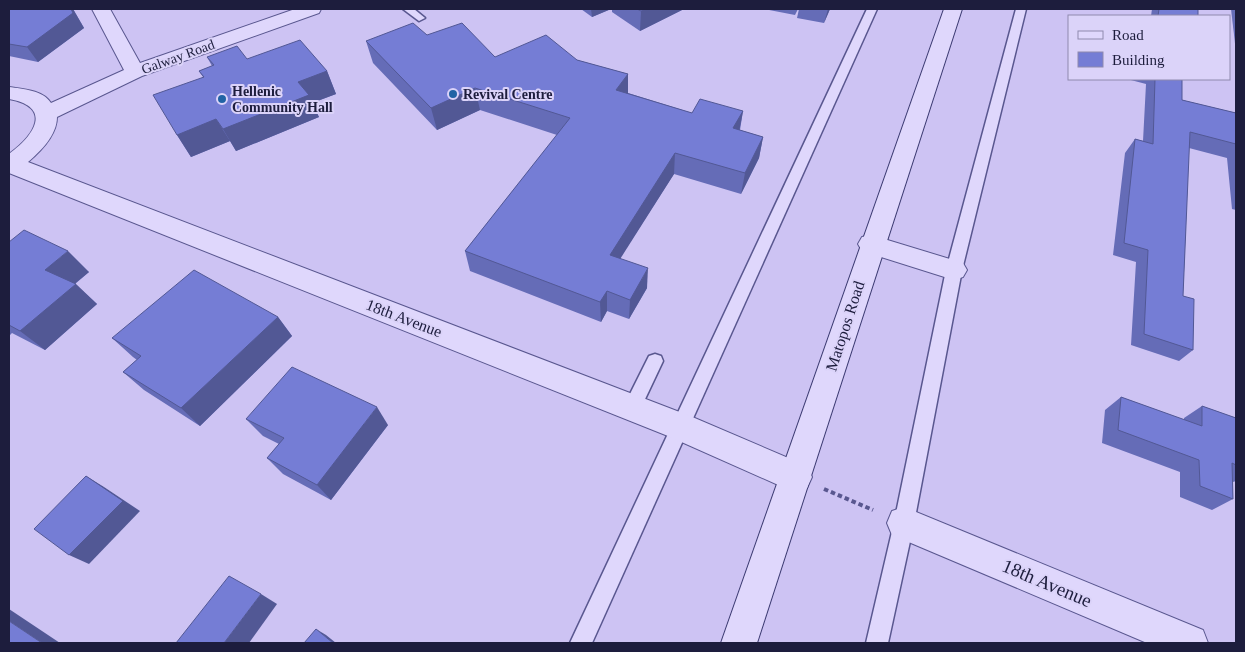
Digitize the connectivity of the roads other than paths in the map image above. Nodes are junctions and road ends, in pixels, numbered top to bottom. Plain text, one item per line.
1 (101, 9) edge
2 (312, 9) edge
3 (408, 9) edge
4 (872, 9) edge
5 (952, 9) edge
6 (1021, 9) edge
7 (419, 18) dead end
8 (135, 72) junction
9 (9, 93) edge
10 (47, 113) junction
11 (10, 164) edge
12 (871, 244) junction
13 (954, 270) junction
14 (655, 360) dead end
15 (632, 408) junction
16 (678, 426) junction
17 (796, 477) junction
18 (904, 523) junction
19 (581, 643) edge
20 (739, 643) edge
21 (877, 643) edge
22 (1190, 643) edge

1 - 8 street
2 - 8 street, Galway Road
3 - 7 lane
4 - 16 lane
5 - 12 street, Matopos Road
6 - 13 lane
8 - 10 street, Galway Road
9 - 10 street
10 - 11 street
11 - 15 street, 18th Avenue
12 - 13 street
12 - 17 street, Matopos Road
13 - 18 lane
14 - 15 lane
15 - 16 street, 18th Avenue
16 - 17 street, 18th Avenue
16 - 19 lane
17 - 20 street, Matopos Road
18 - 21 lane
18 - 22 street, 18th Avenue

